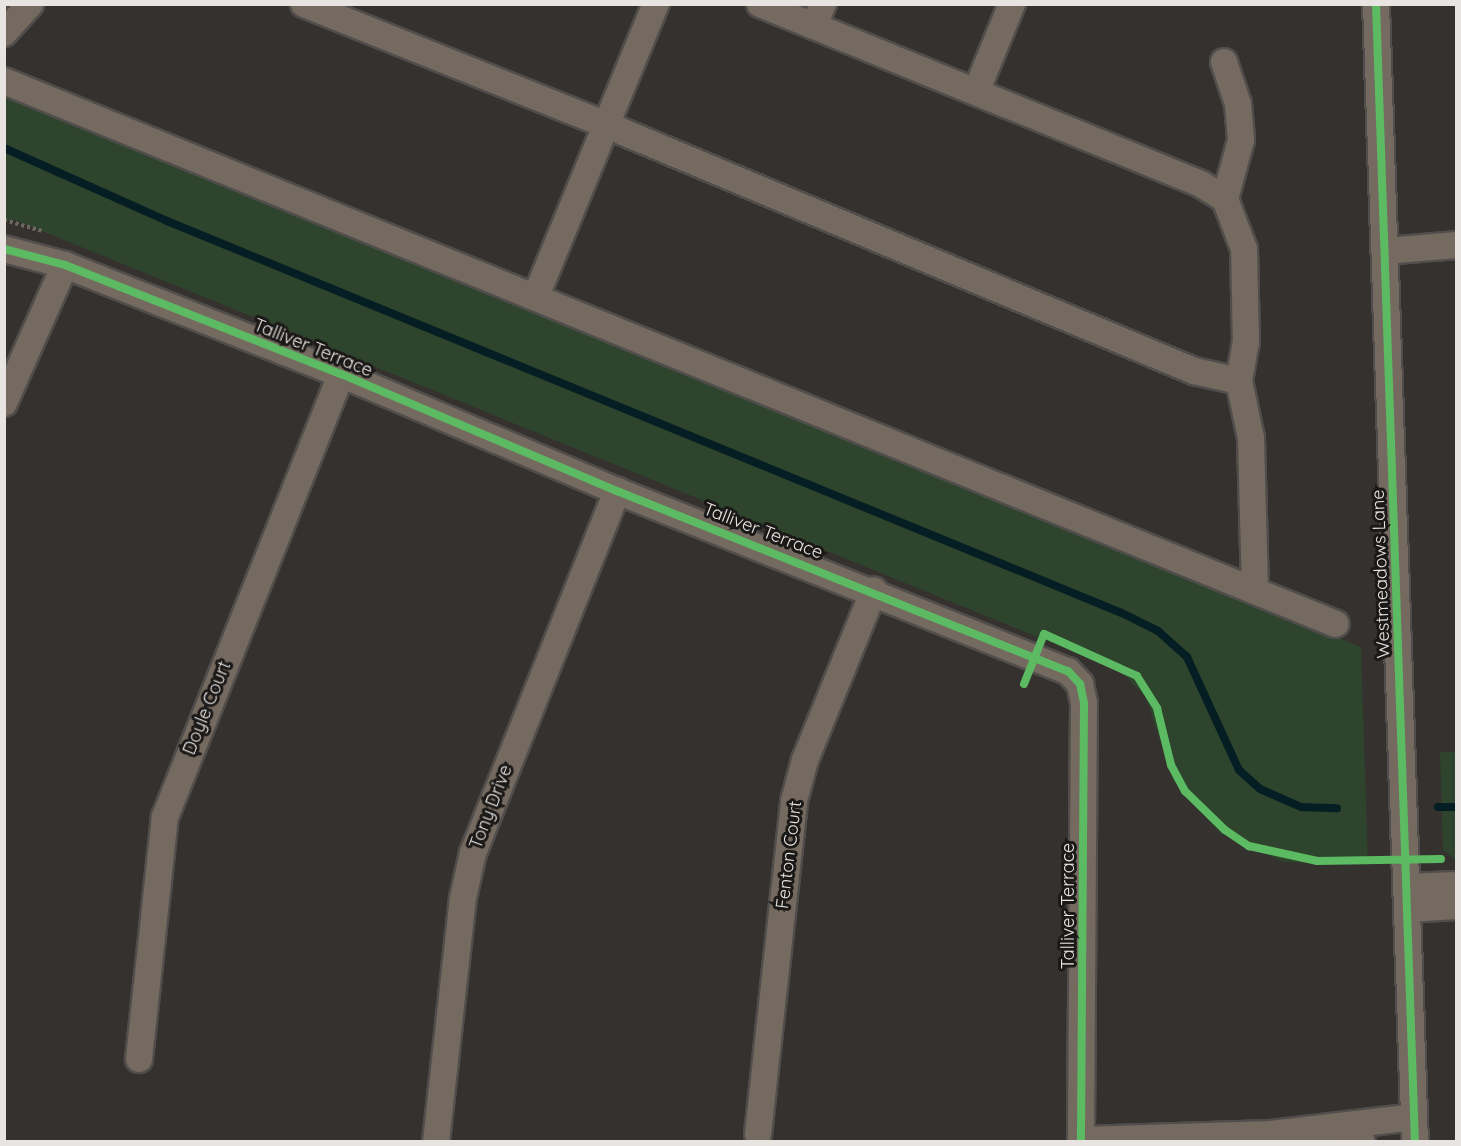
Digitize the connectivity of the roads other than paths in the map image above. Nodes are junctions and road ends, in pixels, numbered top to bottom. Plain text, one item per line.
1 (30, 4) edge
2 (304, 4) edge
3 (656, 4) edge
4 (760, 4) edge
5 (1012, 4) edge
6 (1376, 4) edge
7 (819, 15) edge
8 (4, 33) edge
9 (1224, 62) dead end
10 (4, 81) edge
11 (976, 92) junction
12 (604, 124) junction
13 (1225, 199) junction
14 (1456, 245) edge
15 (4, 249) edge
16 (1385, 251) junction
17 (65, 265) junction
18 (536, 296) junction
19 (341, 374) junction
20 (1239, 381) junction
21 (4, 403) edge
22 (618, 491) junction
23 (874, 590) junction
24 (1255, 590) junction
25 (1336, 624) dead end
26 (1456, 885) edge
27 (1407, 898) junction
28 (1456, 906) edge
29 (139, 1059) dead end
30 (1414, 1129) edge
31 (758, 1134) dead end
32 (1271, 1134) junction
33 (1081, 1141) edge
34 (436, 1142) edge
35 (1362, 1142) edge

1 - 8 street
2 - 12 street
3 - 12 street
4 - 7 street
5 - 11 street
6 - 16 street, Westmeadows Lane
7 - 11 street
9 - 13 street
10 - 18 street
11 - 13 street
12 - 18 street
12 - 20 street
13 - 20 street
14 - 16 street
15 - 17 street, Talliver Terrace
16 - 27 street, Westmeadows Lane
17 - 19 street, Talliver Terrace
17 - 21 street
18 - 24 street
19 - 22 street, Talliver Terrace
19 - 29 street, Doyle Court
20 - 24 street
22 - 23 street, Talliver Terrace
22 - 34 street, Tony Drive
23 - 31 street, Fenton Court
23 - 33 street, Talliver Terrace
24 - 25 street
26 - 27 street
27 - 28 street
27 - 30 street, Westmeadows Lane
30 - 32 street
32 - 33 street
32 - 35 street

